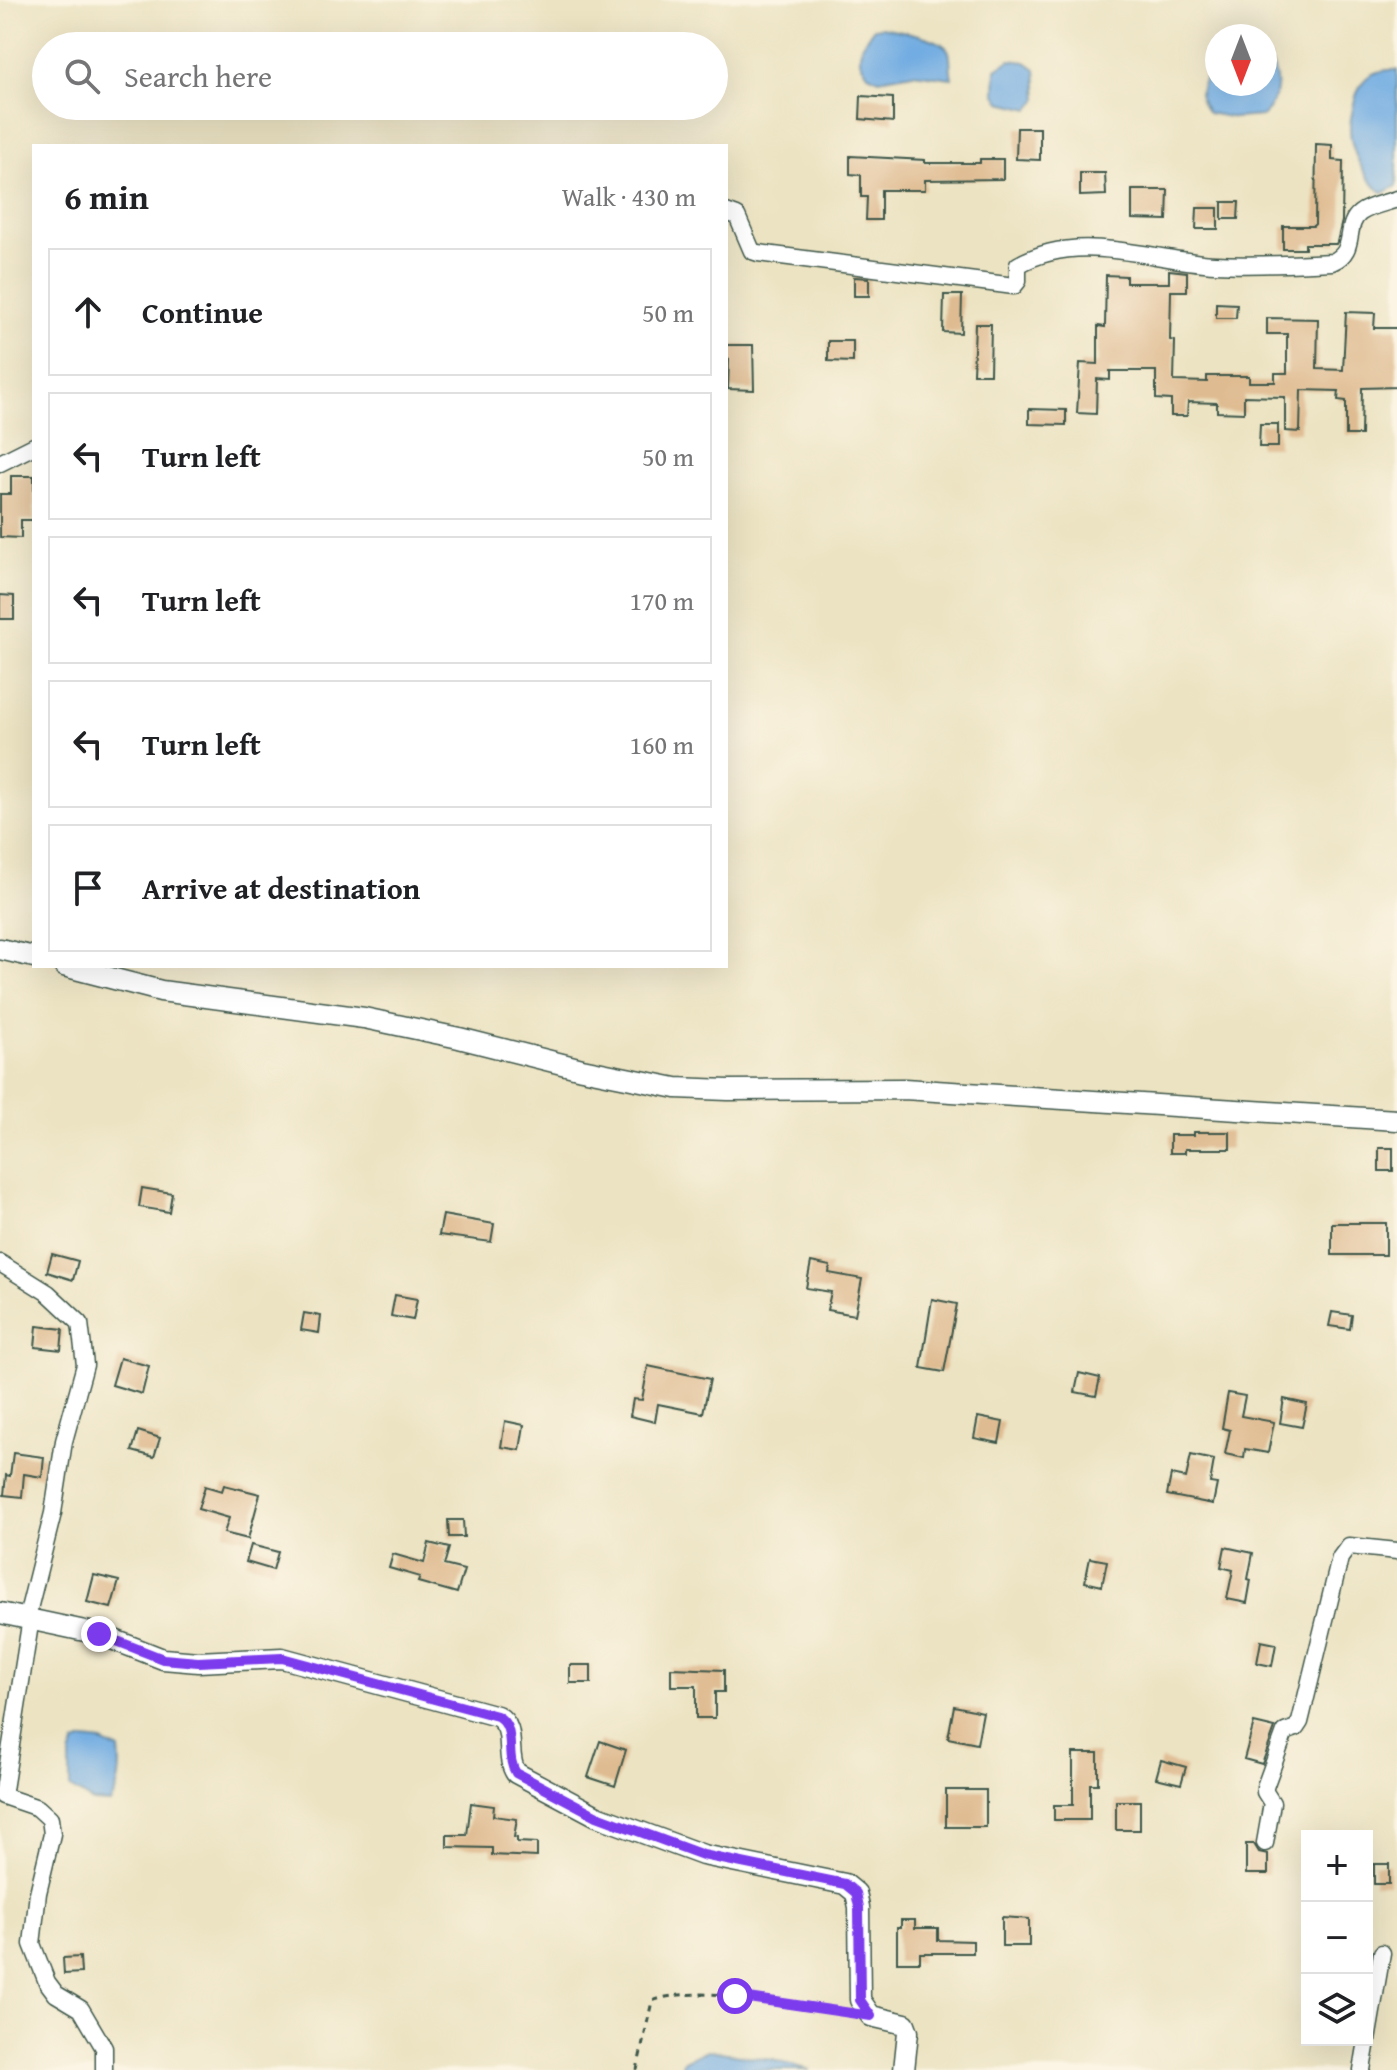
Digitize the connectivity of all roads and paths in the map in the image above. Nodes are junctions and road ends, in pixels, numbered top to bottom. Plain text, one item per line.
1 (1397, 199) edge
2 (728, 213) edge
3 (32, 447) edge
4 (0, 463) edge
5 (0, 949) edge
6 (32, 957) edge
7 (72, 968) edge
8 (1397, 1120) edge
9 (0, 1263) edge
10 (1397, 1551) edge
11 (0, 1613) edge
12 (29, 1618) junction
13 (1265, 1843) dead end
14 (1382, 1953) dead end
15 (871, 2016) junction
16 (104, 2070) edge
17 (637, 2070) edge
18 (904, 2070) edge
19 (1362, 2070) edge

1 - 2 street
3 - 4 street
5 - 6 street
7 - 8 street
9 - 12 street
10 - 13 street
11 - 12 street
12 - 15 street
12 - 16 street
14 - 19 street
15 - 17 path
15 - 18 street

